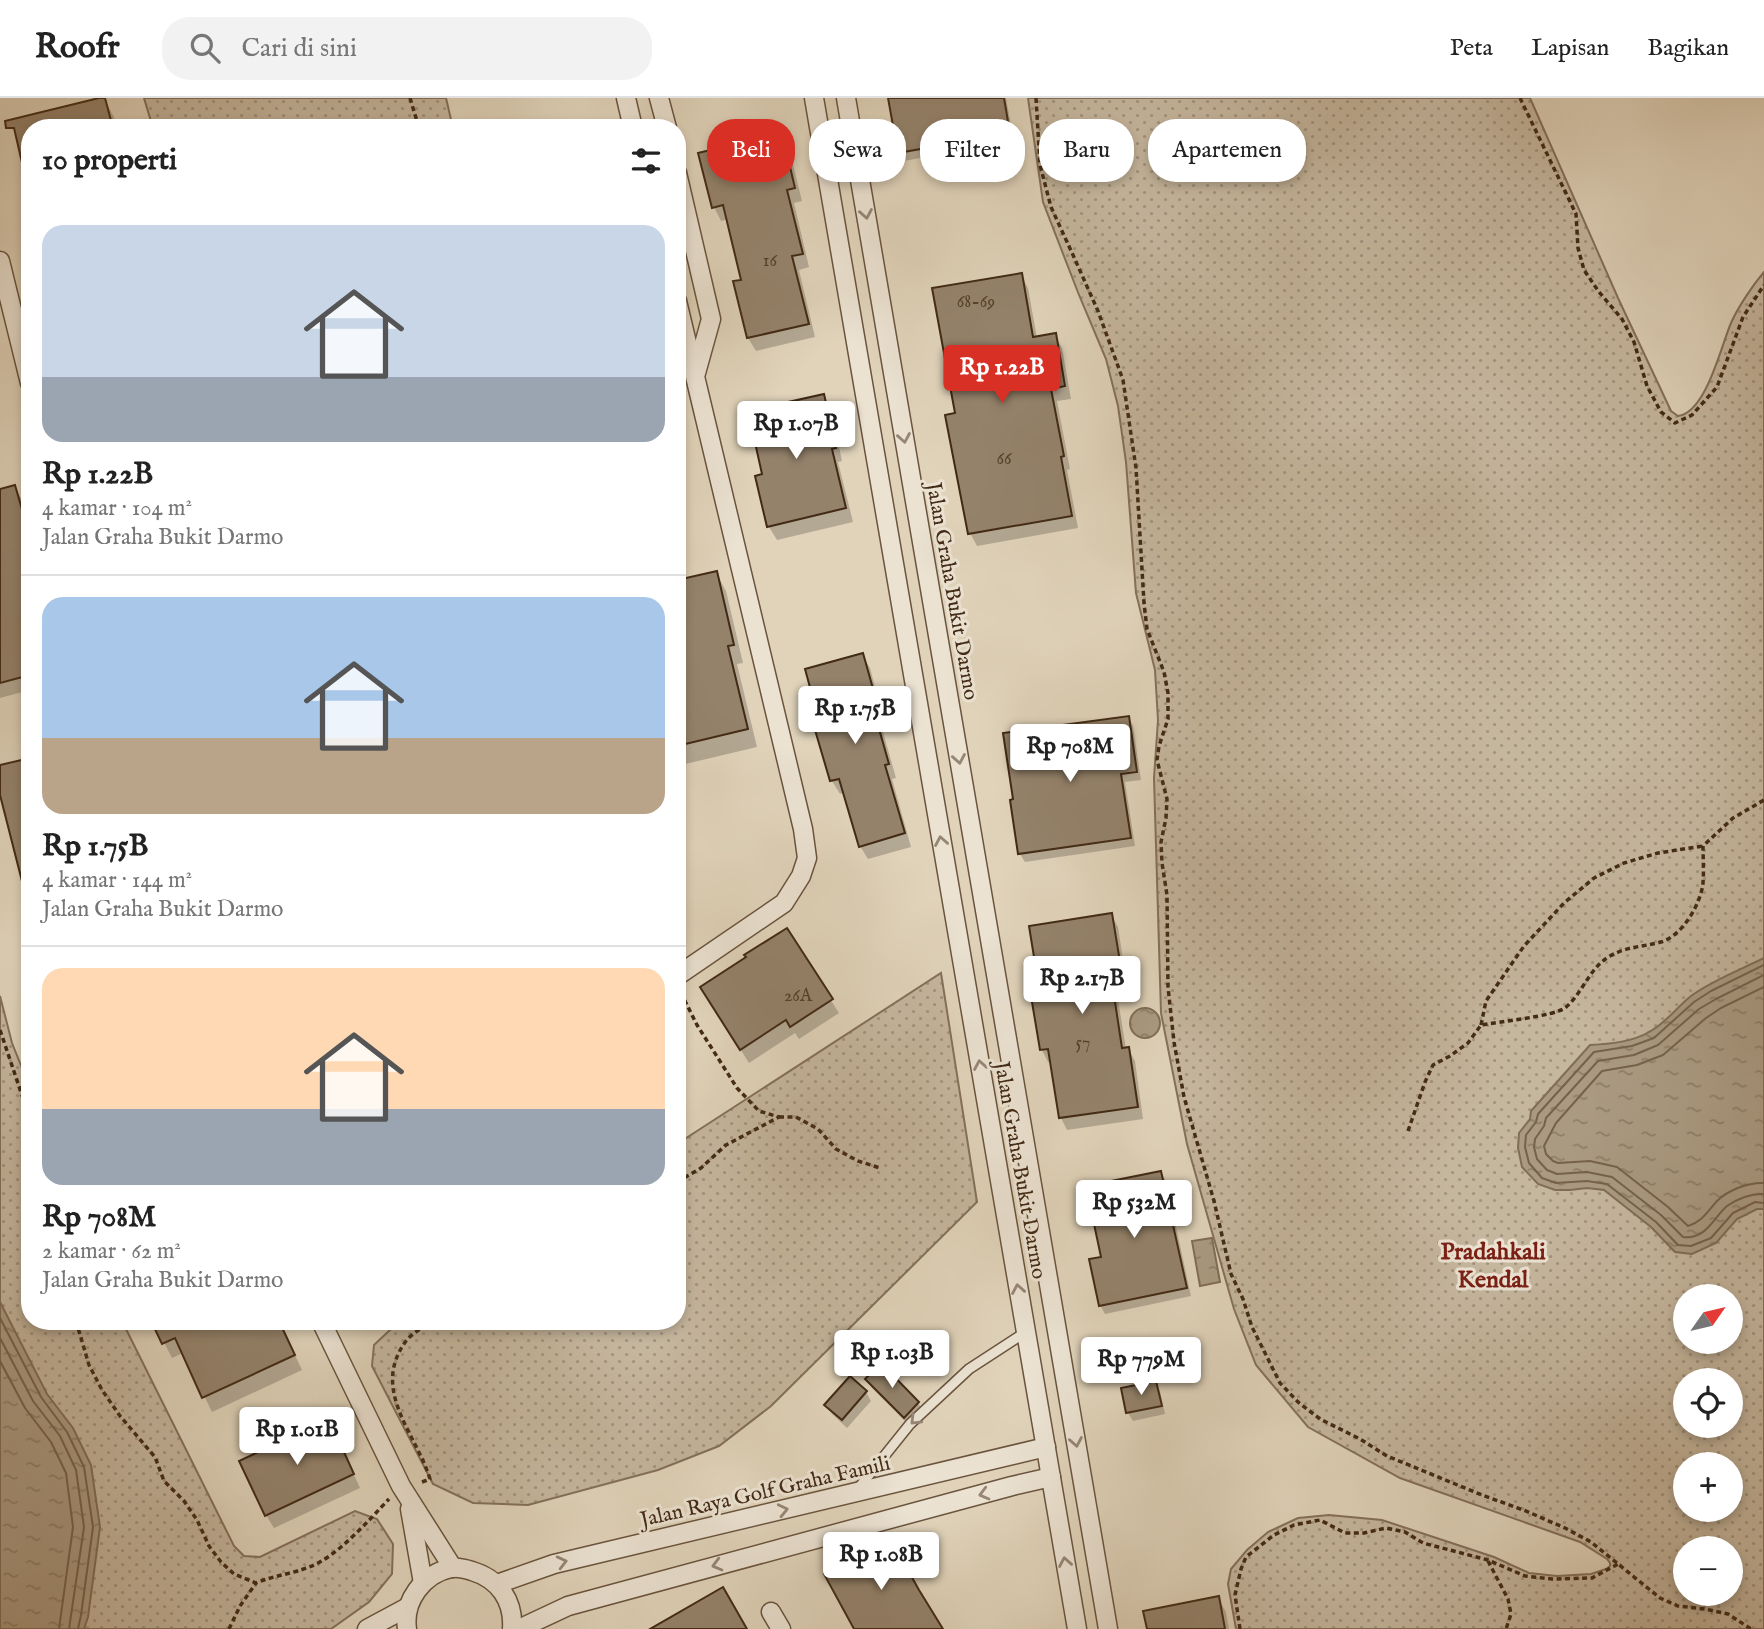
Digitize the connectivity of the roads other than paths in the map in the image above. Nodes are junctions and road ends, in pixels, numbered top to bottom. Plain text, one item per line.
1 (626, 98) edge
2 (659, 98) edge
3 (814, 98) edge
4 (846, 98) edge
5 (631, 119) edge
6 (665, 119) edge
7 (686, 211) edge
8 (0, 261) edge
9 (686, 336) edge
10 (21, 345) edge
11 (696, 374) junction
12 (686, 970) edge
13 (325, 1330) edge
14 (1026, 1332) junction
15 (1045, 1447) junction
16 (1051, 1477) junction
17 (405, 1493) junction
18 (854, 1493) junction
19 (453, 1567) junction
20 (422, 1583) junction
21 (497, 1584) junction
22 (408, 1607) junction
23 (771, 1612) dead end
24 (367, 1629) edge
25 (407, 1629) edge
26 (512, 1629) edge
27 (520, 1629) edge
28 (781, 1629) edge
29 (1077, 1629) edge
30 (1108, 1629) edge

1 - 5 street
2 - 6 street
14 -> 3 street, Jalan Graha Bukit Darmo
4 -> 30 street, Jalan Graha Bukit Darmo
7 - 11 street
8 - 10 street
9 - 11 street
11 - 12 street
13 - 17 street
14 - 15 street, Jalan Graha Bukit Darmo
14 -> 18 lane
15 - 16 street, Jalan Graha Bukit Darmo
15 - 18 street, Jalan Raya Golf Graha Famili
16 -> 27 street
29 -> 16 street, Jalan Graha Bukit Darmo
17 - 19 street
17 - 20 street
21 -> 18 street, Jalan Raya Golf Graha Famili
19 - 20 street
19 - 21 street
20 - 22 street
21 - 26 street
22 - 24 street
22 - 25 street
23 - 28 street

